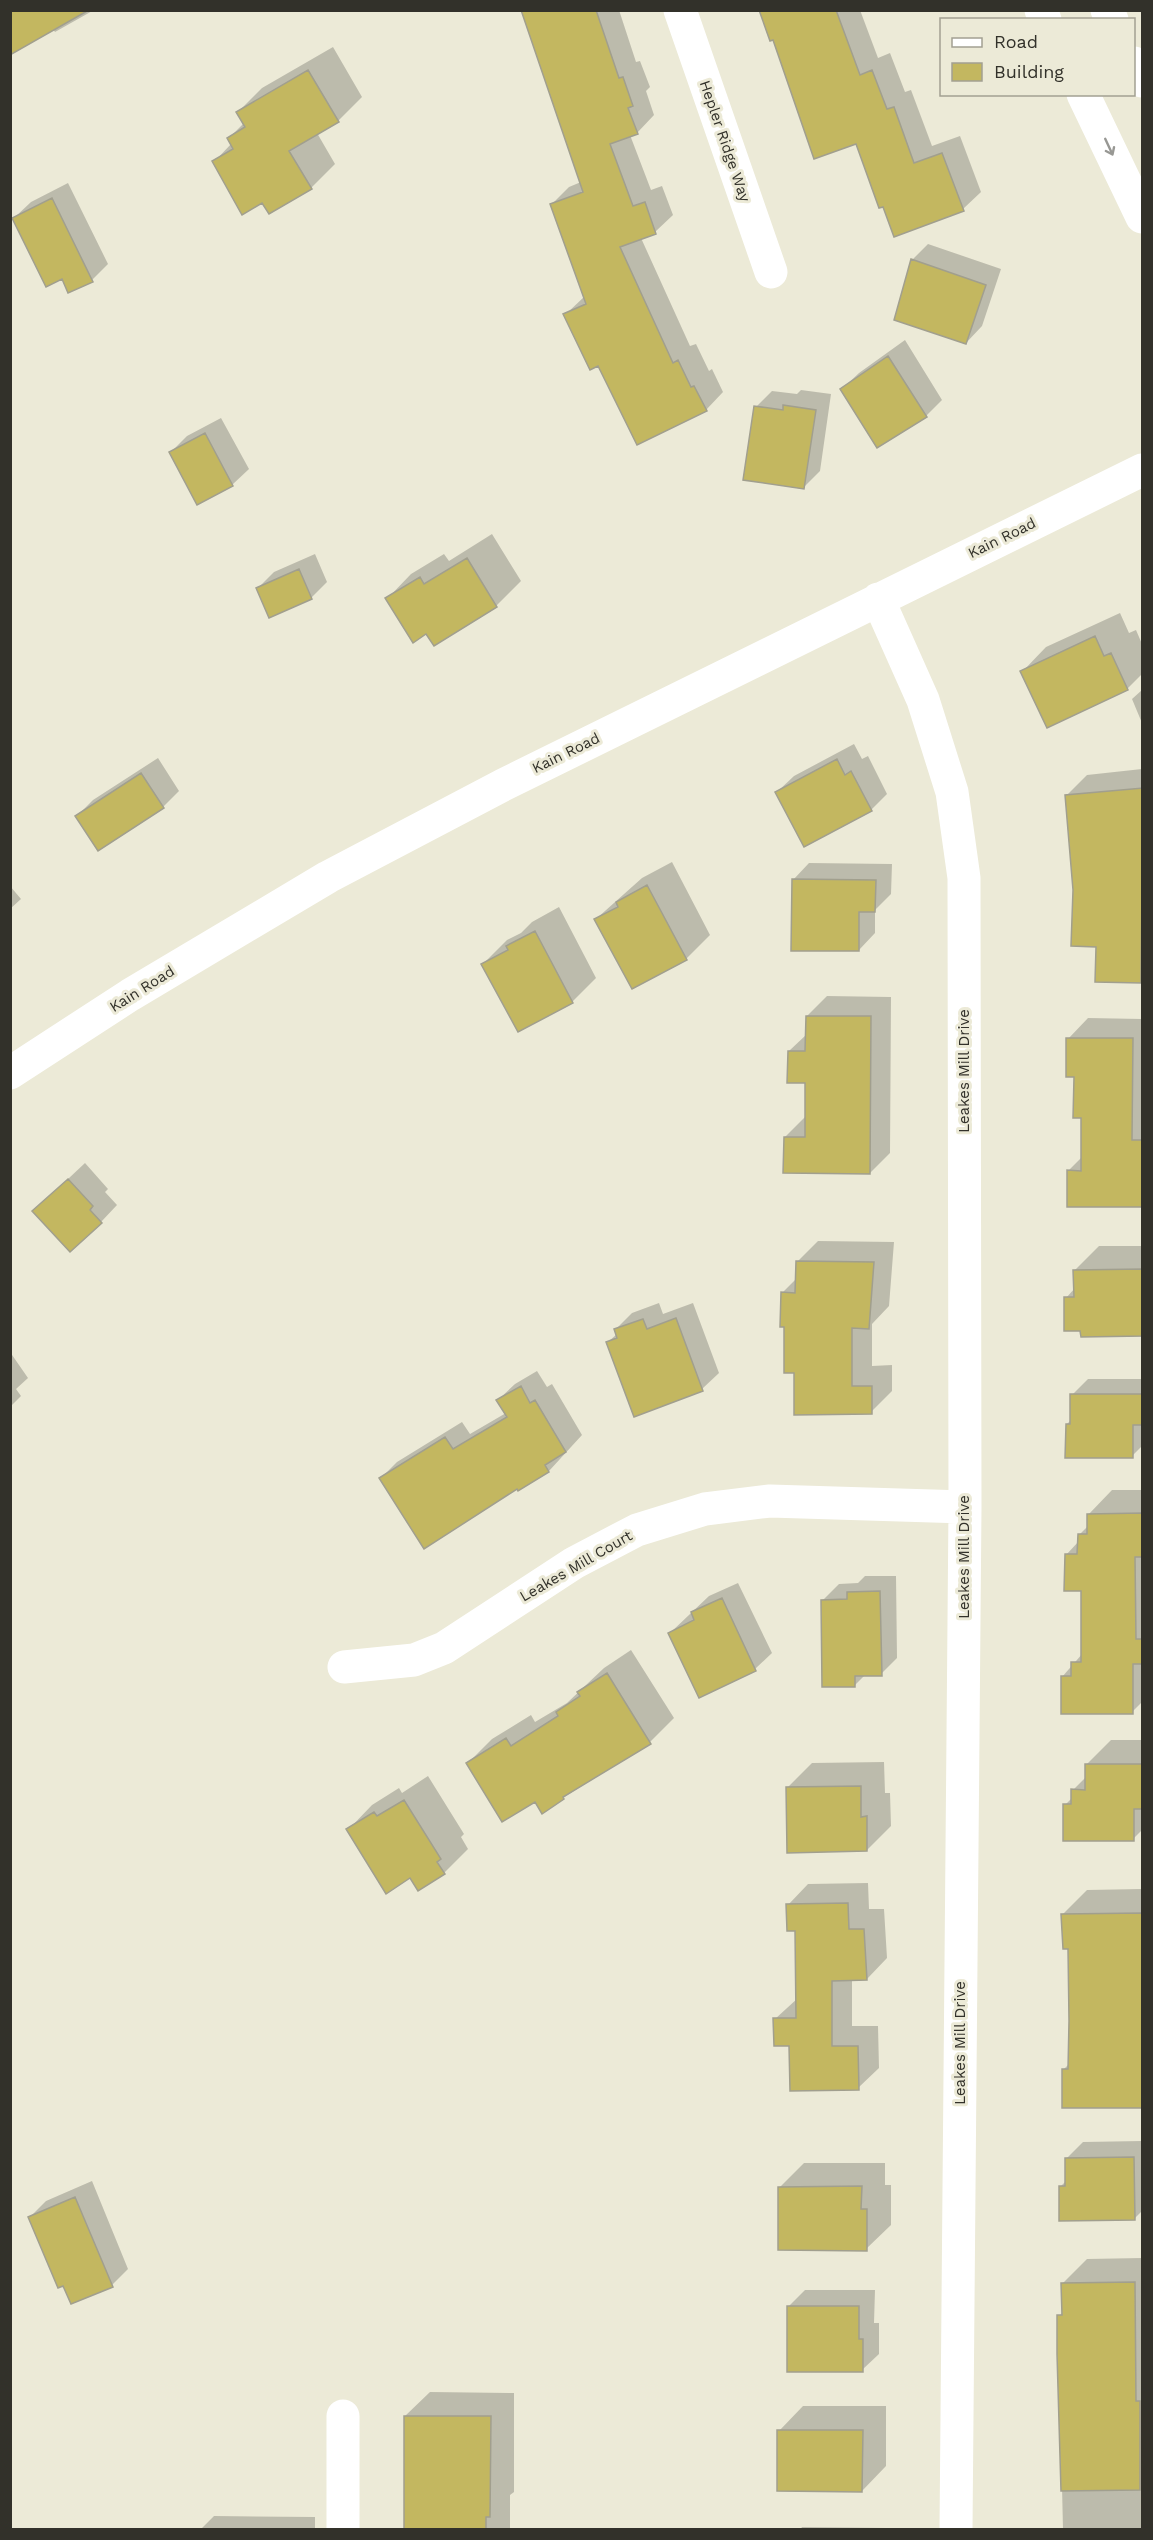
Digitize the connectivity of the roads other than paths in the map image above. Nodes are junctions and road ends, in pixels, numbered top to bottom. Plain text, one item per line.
1 (680, 10) edge
2 (1135, 65) edge
3 (1143, 81) edge
4 (1084, 96) edge
5 (1143, 217) edge
6 (771, 272) dead end
7 (1143, 470) edge
8 (878, 599) junction
9 (10, 1073) edge
10 (965, 1506) junction
11 (344, 1667) dead end
12 (343, 2416) dead end
13 (343, 2529) edge
14 (956, 2529) edge

1 - 6 street, Hepler Ridge Way
2 - 3 street
4 -> 5 street
7 - 8 street, Kain Road
8 - 9 street, Kain Road
8 - 10 street, Leakes Mill Drive
10 - 11 street, Leakes Mill Court
10 - 14 street, Leakes Mill Drive
12 - 13 street

